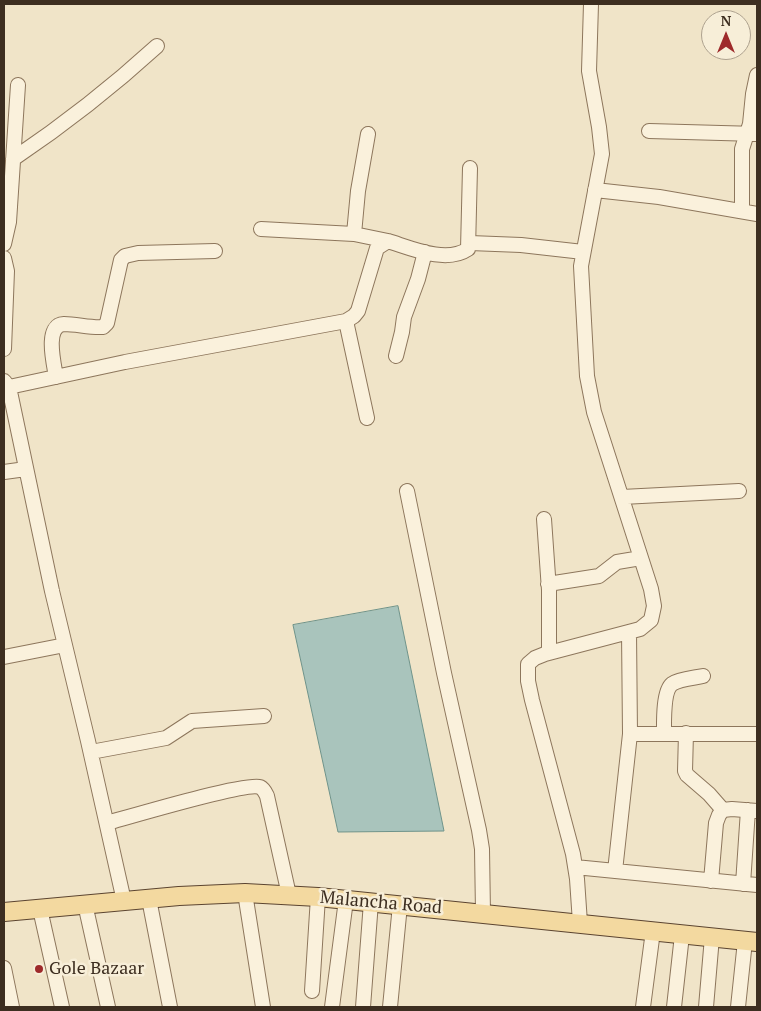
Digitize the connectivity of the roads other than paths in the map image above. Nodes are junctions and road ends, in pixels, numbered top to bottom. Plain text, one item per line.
1 (590, 4) edge
2 (157, 46) dead end
3 (757, 75) edge
4 (18, 86) dead end
5 (649, 131) dead end
6 (368, 134) dead end
7 (752, 134) edge
8 (13, 159) junction
9 (470, 168) dead end
10 (595, 190) junction
11 (742, 211) junction
12 (757, 214) edge
13 (261, 229) dead end
14 (354, 234) junction
15 (388, 241) junction
16 (470, 243) junction
17 (4, 244) edge
18 (215, 251) dead end
19 (425, 252) junction
20 (583, 252) junction
21 (4, 258) edge
22 (346, 320) junction
23 (4, 349) edge
24 (396, 356) dead end
25 (56, 377) junction
26 (6, 384) edge
27 (367, 418) dead end
28 (26, 469) junction
29 (4, 472) edge
30 (407, 491) dead end
31 (739, 491) dead end
32 (622, 497) junction
33 (544, 519) dead end
34 (641, 558) junction
35 (548, 584) junction
36 (629, 632) junction
37 (65, 645) junction
38 (549, 653) junction
39 (4, 657) edge
40 (703, 676) dead end
41 (264, 716) dead end
42 (630, 734) junction
43 (664, 734) junction
44 (686, 734) junction
45 (757, 734) edge
46 (91, 752) junction
47 (723, 810) junction
48 (753, 811) edge
49 (106, 823) junction
50 (575, 867) junction
51 (614, 871) junction
52 (711, 881) junction
53 (742, 884) junction
54 (757, 886) edge
55 (246, 893) junction
56 (289, 896) junction
57 (318, 897) junction
58 (149, 899) junction
59 (346, 900) junction
60 (124, 901) junction
61 (371, 902) junction
62 (85, 904) junction
63 (400, 905) junction
64 (40, 909) junction
65 (4, 912) edge
66 (483, 913) junction
67 (580, 923) junction
68 (653, 931) junction
69 (682, 935) junction
70 (712, 937) junction
71 (751, 941) edge
72 (4, 968) edge
73 (312, 992) dead end
74 (12, 1007) edge
75 (62, 1007) edge
76 (108, 1007) edge
77 (170, 1007) edge
78 (263, 1007) edge
79 (332, 1007) edge
80 (363, 1007) edge
81 (390, 1007) edge
82 (642, 1007) edge
83 (674, 1007) edge
84 (706, 1007) edge
85 (738, 1007) edge

1 - 10 street
2 - 8 street
3 - 7 street
4 - 8 street
5 - 7 street
6 - 14 street
7 - 11 street
8 - 17 street
9 - 16 street
10 - 11 street
10 - 20 street
11 - 12 street
13 - 14 street
14 - 15 street
15 - 19 street
15 - 22 street
16 - 19 street
16 - 20 street
18 - 25 street
19 - 24 street
20 - 32 street
21 - 23 street
22 - 25 street
22 - 27 street
25 - 26 street
26 - 28 street
28 - 29 street
28 - 37 street
30 - 66 street
31 - 32 street
32 - 34 street
33 - 35 street
34 - 35 street
34 - 36 street
35 - 38 street
36 - 38 street
36 - 42 street
37 - 39 street
37 - 46 street
38 - 50 street
40 - 43 street
41 - 46 street
42 - 43 street
42 - 51 street
43 - 44 street
44 - 45 street
44 - 47 street
46 - 49 street
47 - 48 street
47 - 52 street
48 - 53 street
49 - 56 street
49 - 60 street
50 - 51 street
50 - 67 street
51 - 52 street
52 - 53 street
53 - 54 street
55 - 56 main road, Malancha Road
55 - 58 main road, Malancha Road
55 - 78 street
56 - 57 main road, Malancha Road
57 - 59 main road, Malancha Road
57 - 73 street
58 - 60 main road, Malancha Road
58 - 77 street
59 - 61 main road, Malancha Road
59 - 79 street
60 - 62 main road, Malancha Road
61 - 63 main road, Malancha Road
61 - 80 street
62 - 64 main road, Malancha Road
62 - 76 street
63 - 66 main road, Malancha Road
63 - 81 street
64 - 65 main road, Malancha Road
64 - 75 street
66 - 67 main road, Malancha Road
67 - 68 main road, Malancha Road
68 - 69 main road, Malancha Road
68 - 82 street
69 - 70 main road, Malancha Road
69 - 83 street
70 - 71 main road, Malancha Road
70 - 84 street
71 - 85 street
72 - 74 street

